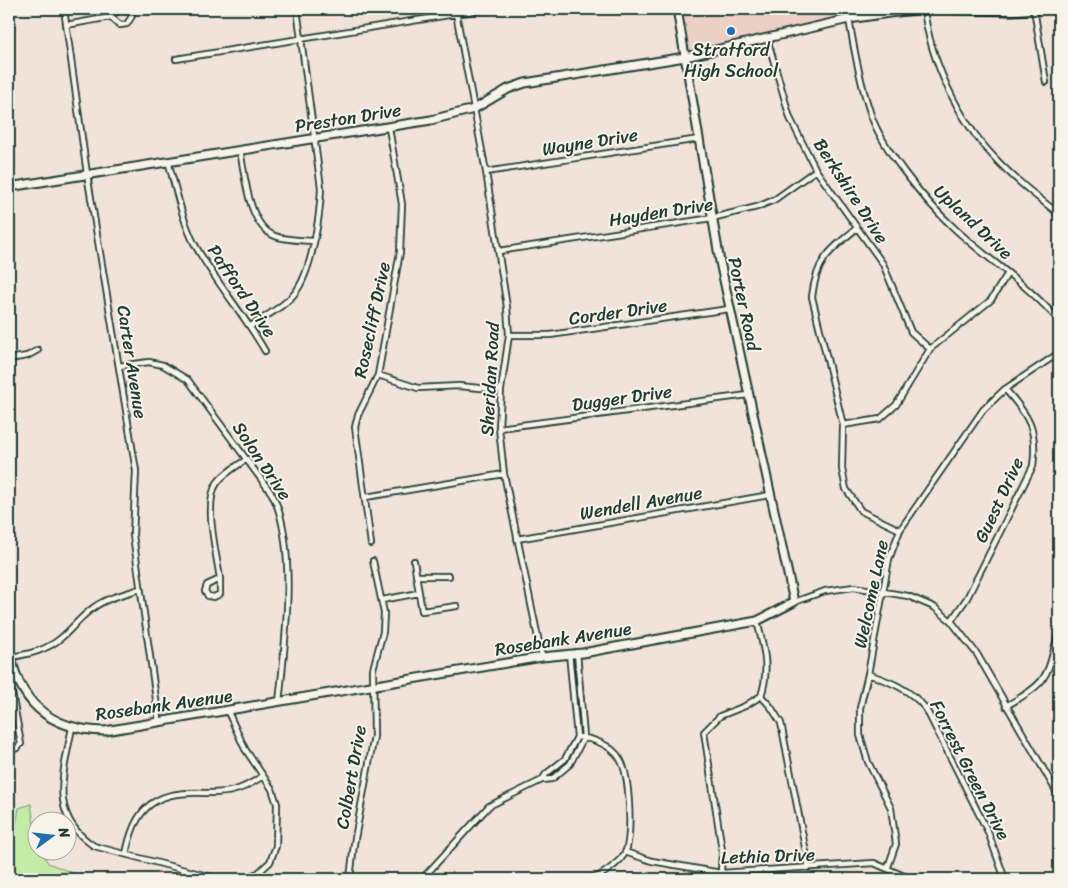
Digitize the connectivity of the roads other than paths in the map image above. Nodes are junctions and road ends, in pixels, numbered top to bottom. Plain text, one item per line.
1 (64, 9) edge
2 (118, 9) edge
3 (129, 9) edge
4 (297, 9) edge
5 (486, 9) edge
6 (677, 9) edge
7 (924, 9) edge
8 (1034, 9) edge
9 (456, 13) junction
10 (111, 17) junction
11 (849, 19) junction
12 (66, 25) junction
13 (767, 38) junction
14 (301, 40) junction
15 (685, 57) junction
16 (176, 59) dead end
17 (1046, 82) dead end
18 (474, 109) junction
19 (389, 128) junction
20 (314, 138) junction
21 (699, 138) junction
22 (240, 150) junction
23 (168, 161) junction
24 (816, 170) junction
25 (486, 172) junction
26 (87, 174) junction
27 (9, 187) edge
28 (1059, 214) edge
29 (712, 218) junction
30 (857, 228) junction
31 (313, 241) junction
32 (499, 251) junction
33 (1008, 273) junction
34 (729, 309) junction
35 (1059, 320) edge
36 (251, 326) junction
37 (509, 335) junction
38 (930, 349) junction
39 (38, 350) dead end
40 (266, 351) dead end
41 (1059, 352) edge
42 (9, 359) edge
43 (119, 366) junction
44 (378, 375) junction
45 (1005, 389) junction
46 (501, 390) junction
47 (748, 394) junction
48 (843, 425) junction
49 (499, 428) junction
50 (247, 459) junction
51 (504, 474) junction
52 (770, 495) junction
53 (366, 497) junction
54 (900, 530) junction
55 (517, 539) junction
56 (372, 544) dead end
57 (414, 560) dead end
58 (374, 561) dead end
59 (416, 576) junction
60 (449, 576) dead end
61 (220, 579) dead end
62 (140, 590) junction
63 (883, 590) junction
64 (419, 593) junction
65 (382, 600) junction
66 (794, 602) junction
67 (457, 606) dead end
68 (951, 620) junction
69 (757, 621) junction
70 (1059, 632) edge
71 (9, 646) edge
72 (577, 652) junction
73 (568, 653) junction
74 (542, 657) junction
75 (10, 658) edge
76 (868, 674) junction
77 (374, 687) junction
78 (9, 689) edge
79 (761, 696) junction
80 (279, 702) junction
81 (1006, 706) junction
82 (228, 712) junction
83 (159, 721) junction
84 (72, 727) junction
85 (577, 737) junction
86 (584, 737) junction
87 (9, 750) edge
88 (263, 776) junction
89 (542, 780) junction
90 (1059, 796) edge
91 (625, 852) junction
92 (126, 854) junction
93 (888, 867) junction
94 (809, 868) junction
95 (721, 873) junction
96 (219, 879) edge
97 (242, 879) edge
98 (350, 879) edge
99 (422, 879) edge
100 (590, 879) edge
101 (911, 879) edge
102 (1004, 879) edge

1 - 12 street, Carter Avenue
2 - 10 street
3 - 10 street
4 - 14 street
5 - 9 street
6 - 15 street, Porter Road
7 - 8 street, Preston Drive
7 - 11 street, Preston Drive
7 - 28 street
8 - 17 street
9 - 14 street
9 - 18 street, Sheridan Road
10 - 12 street
11 - 13 street, Preston Drive
11 - 33 street, Upland Drive
12 - 26 street, Carter Avenue
13 - 15 street, Preston Drive
13 - 24 street, Berkshire Drive
14 - 16 street
14 - 20 street
15 - 18 street, Preston Drive
15 - 21 street, Porter Road
18 - 19 street, Preston Drive
18 - 25 street, Sheridan Road
19 - 20 street, Preston Drive
19 - 44 street, Rosecliff Drive
20 - 22 street, Preston Drive
20 - 31 street
21 - 25 street, Wayne Drive
21 - 29 street, Porter Road
22 - 23 street, Preston Drive
22 - 31 street
23 - 26 street, Preston Drive
23 - 36 street, Pafford Drive
24 - 29 street, Hayden Drive
24 - 30 street, Berkshire Drive
25 - 32 street, Sheridan Road
26 - 27 street, Preston Drive
26 - 43 street, Carter Avenue
29 - 32 street, Hayden Drive
29 - 34 street, Porter Road
30 - 38 street, Berkshire Drive
30 - 48 street
31 - 36 street
32 - 37 street, Sheridan Road
33 - 35 street, Upland Drive
33 - 38 street
34 - 37 street, Corder Drive
34 - 47 street, Porter Road
36 - 40 street, Pafford Drive
37 - 46 street, Sheridan Road
38 - 48 street
39 - 42 street
41 - 45 street, Welcome Lane
43 - 50 street, Solon Drive
43 - 62 street, Carter Avenue
44 - 46 street
44 - 53 street, Rosecliff Drive
45 - 54 street, Welcome Lane
45 - 68 street, Guest Drive
46 - 49 street, Sheridan Road
47 - 49 street, Dugger Drive
47 - 52 street, Porter Road
48 - 54 street
49 - 51 street, Sheridan Road
50 - 61 street
50 - 80 street, Solon Drive
51 - 53 street
51 - 55 street, Sheridan Road
52 - 55 street, Wendell Avenue
52 - 66 street, Porter Road
53 - 56 street, Rosecliff Drive
54 - 63 street, Welcome Lane
55 - 74 street, Sheridan Road
57 - 59 street
58 - 65 street, Colbert Drive
59 - 60 street
59 - 64 street
62 - 75 street
62 - 83 street, Carter Avenue
63 - 66 street, Rosebank Avenue
63 - 68 street, Rosebank Avenue
63 - 76 street, Welcome Lane
64 - 65 street
64 - 67 street
65 - 77 street, Colbert Drive
66 - 69 street, Rosebank Avenue
68 - 81 street, Rosebank Avenue
69 - 72 street, Rosebank Avenue
69 - 79 street
70 - 81 street
71 - 75 street, Rosebank Avenue
72 - 73 street, Rosebank Avenue
72 - 86 street
73 - 74 street, Rosebank Avenue
73 - 85 street
74 - 77 street, Rosebank Avenue
75 - 84 street, Rosebank Avenue
76 - 93 street, Welcome Lane
76 - 102 street, Forrest Green Drive
77 - 80 street, Rosebank Avenue
77 - 98 street, Colbert Drive
78 - 87 street
79 - 94 street
79 - 95 street
80 - 82 street, Rosebank Avenue
81 - 90 street, Rosebank Avenue
82 - 83 street, Rosebank Avenue
82 - 88 street
83 - 84 street, Rosebank Avenue
84 - 92 street
85 - 86 street
85 - 89 street
86 - 89 street
86 - 91 street
88 - 92 street
88 - 97 street
89 - 99 street
91 - 95 street, Lethia Drive
91 - 100 street
92 - 96 street
93 - 94 street, Lethia Drive
93 - 101 street, Lethia Drive
94 - 95 street, Lethia Drive

